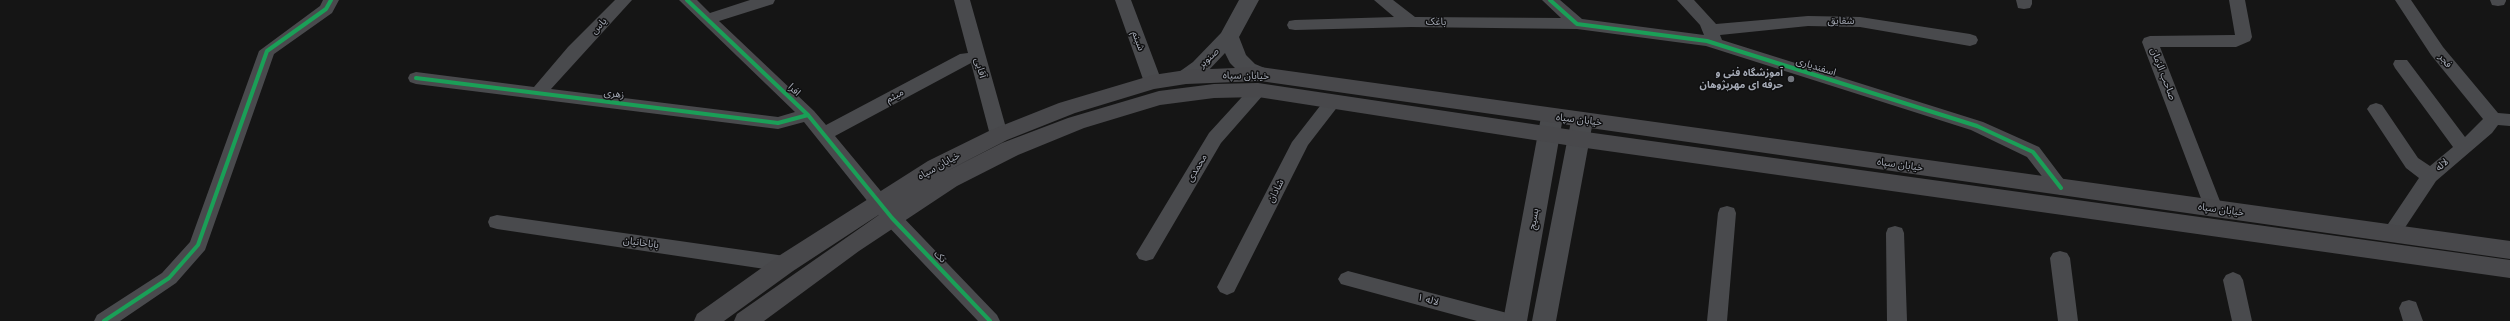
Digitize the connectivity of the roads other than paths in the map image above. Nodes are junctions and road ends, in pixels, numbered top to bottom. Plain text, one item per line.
1 (330, 0) edge
2 (624, 0) edge
3 (687, 0) edge
4 (767, 0) edge
5 (962, 0) edge
6 (1124, 0) edge
7 (1249, 0) edge
8 (1382, 0) edge
9 (1550, 0) edge
10 (1685, 0) edge
11 (2237, 0) edge
12 (2403, 0) edge
13 (708, 20) junction
14 (1411, 22) junction
15 (1577, 24) junction
16 (1295, 25) dead end
17 (1229, 37) junction
18 (1713, 37) junction
19 (1970, 40) dead end
20 (966, 58) dead end
21 (2401, 64) dead end
22 (1186, 77) junction
23 (416, 78) dead end
24 (1153, 82) junction
25 (1259, 82) junction
26 (538, 93) junction
27 (1332, 100) junction
28 (2376, 109) dead end
29 (808, 115) junction
30 (2502, 119) edge
31 (1551, 126) junction
32 (1580, 130) junction
33 (824, 134) junction
34 (999, 135) junction
35 (2463, 147) junction
36 (2430, 176) junction
37 (2061, 188) junction
38 (2214, 209) junction
39 (886, 210) junction
40 (1727, 213) dead end
41 (497, 222) dead end
42 (1895, 233) dead end
43 (2391, 233) junction
44 (2510, 250) edge
45 (1146, 254) dead end
46 (2060, 258) dead end
47 (785, 264) junction
48 (2510, 269) edge
49 (1348, 279) dead end
50 (2233, 280) dead end
51 (1227, 287) dead end
52 (104, 321) edge
53 (706, 321) edge
54 (746, 321) edge
55 (990, 321) edge
56 (1507, 321) edge
57 (1515, 321) edge
58 (1544, 321) edge
59 (1717, 321) edge
60 (1897, 321) edge
61 (2068, 321) edge
62 (2242, 321) edge

1 - 52 street
2 - 26 street, یاس
3 - 13 street, افرا
4 - 13 street
5 - 34 street, آقایی
6 - 24 street, شبنم
7 - 17 street, صنوبر
8 - 14 street
9 - 15 street
10 - 18 street
11 - 38 street, صاحب الزمان
12 - 30 street, فجر
13 - 29 street, افرا
14 - 15 street, باغک
14 - 16 street, باغک
15 - 18 street, اسفندیاری
17 - 22 street, صنوبر
17 - 25 street, صنوبر
18 - 19 street, شقایق
18 - 37 street, اسفندیاری
20 - 33 street, میثم
21 - 35 street
22 - 24 main road, خیابان سپاه
22 - 25 main road, خیابان سپاه
23 - 26 street, زهری
24 - 34 main road, خیابان سپاه
25 - 27 main road, خیابان سپاه
25 - 31 main road, خیابان سپاه
25 - 39 main road, خیابان سپاه
25 - 45 street, محمدی
26 - 29 street, زهری
27 - 31 main road, خیابان سپاه
27 - 51 street, شادان
28 - 36 street
29 - 33 street, افرا
30 - 35 street, لاله
31 - 32 main road, خیابان سپاه
31 - 57 street, بسیج
32 - 37 main road, خیابان سپاه
32 - 48 main road, خیابان سپاه
32 - 58 street
33 - 39 street, افرا
34 - 39 main road, خیابان سپاه
35 - 36 street, لاله
36 - 43 street, لاله
37 - 38 main road, خیابان سپاه
38 - 43 main road, خیابان سپاه
39 - 47 main road, خیابان سپاه
39 - 54 main road, خیابان سپاه
39 - 55 street, تک
40 - 59 street
41 - 47 street, باباخانیان
42 - 60 street
43 - 44 main road, خیابان سپاه
46 - 61 street
47 - 53 main road, خیابان سپاه
49 - 56 street, لاله ۱
50 - 62 street

